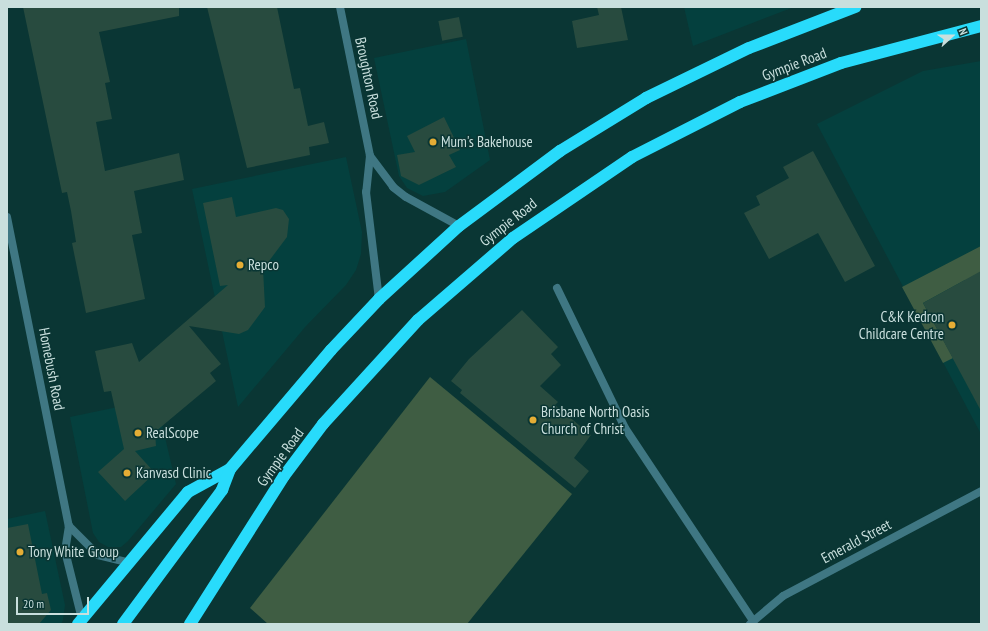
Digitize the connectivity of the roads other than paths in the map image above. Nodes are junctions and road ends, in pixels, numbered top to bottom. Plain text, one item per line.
1 (340, 7) edge
2 (855, 7) edge
3 (981, 26) edge
4 (370, 156) junction
5 (7, 217) edge
6 (459, 226) junction
7 (557, 288) dead end
8 (379, 299) junction
9 (230, 469) junction
10 (981, 491) edge
11 (69, 526) junction
12 (129, 563) junction
13 (80, 622) edge
14 (751, 622) edge
15 (123, 624) edge
16 (190, 624) edge

1 - 4 street, Broughton Road
2 - 6 highway, Gympie Road
3 - 16 highway, Gympie Road
4 - 6 street, Broughton Road
4 - 8 street, Broughton Road
5 - 11 street, Homebush Road
6 - 8 highway, Gympie Road
7 - 14 street
8 - 9 highway, Gympie Road
9 - 12 highway, Gympie Road
9 - 15 highway
10 - 14 street, Emerald Street
11 - 12 street
11 - 13 street, Homebush Road
12 - 13 highway, Gympie Road

